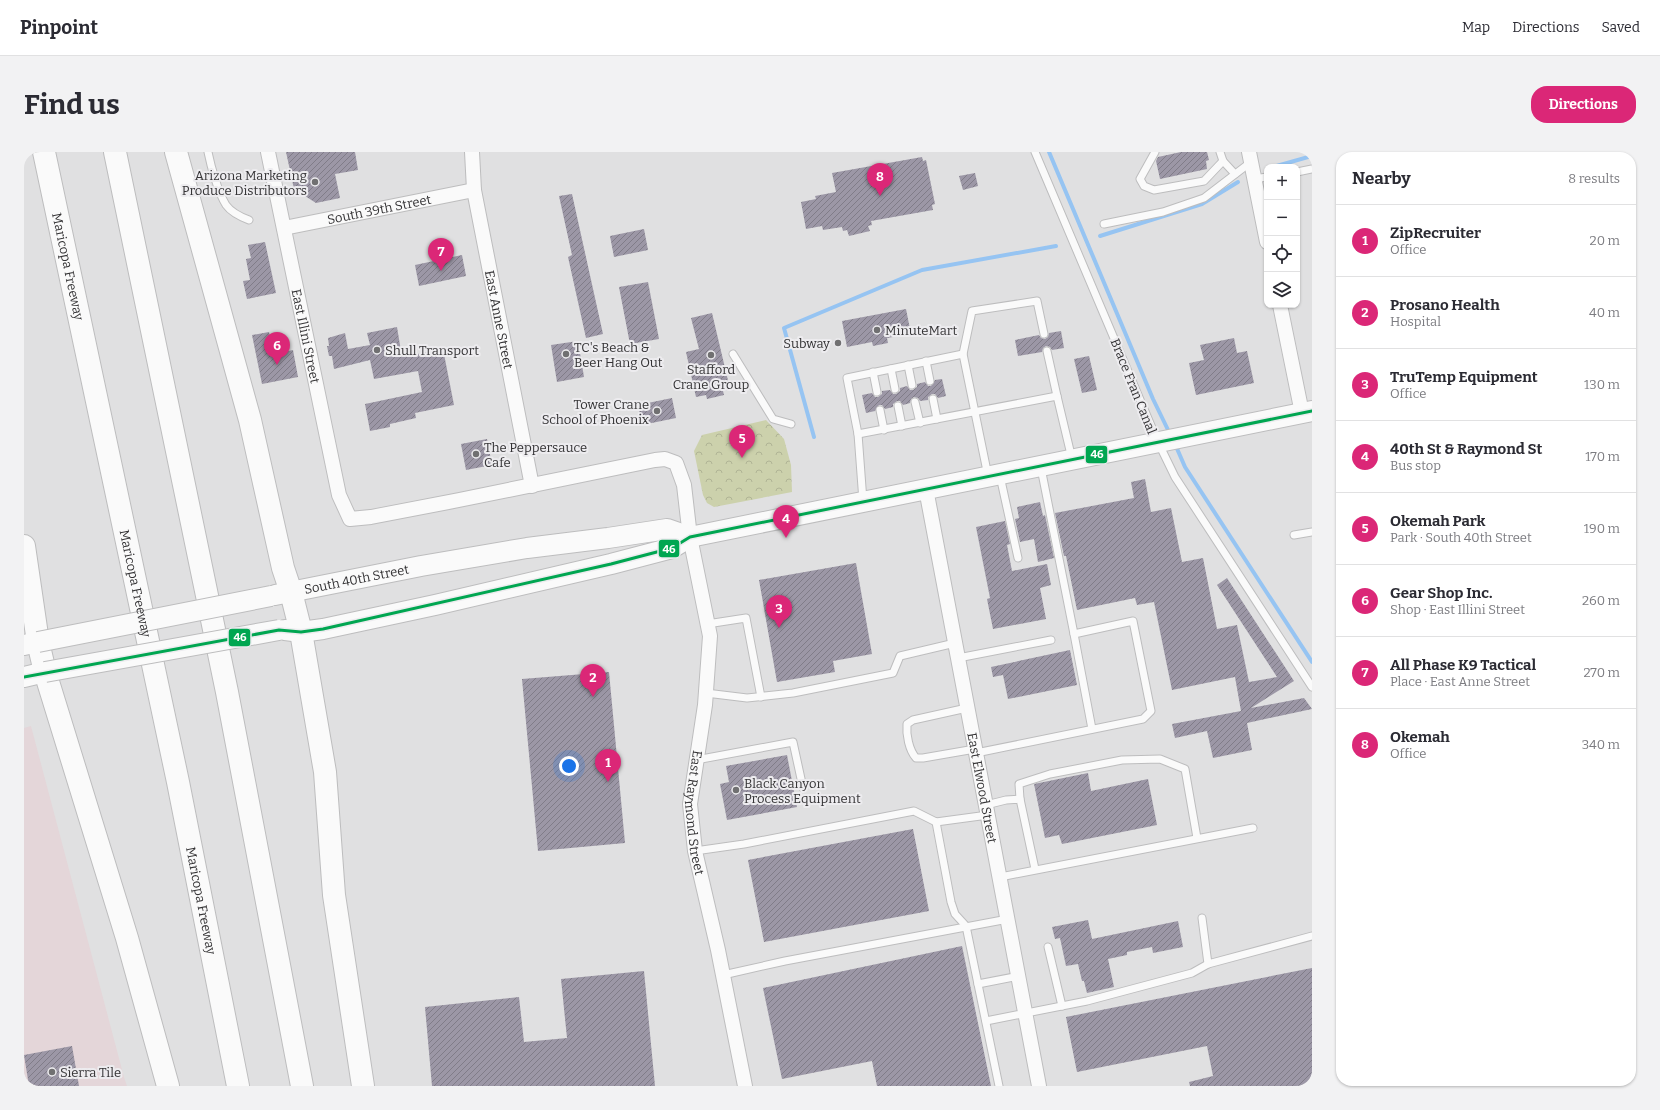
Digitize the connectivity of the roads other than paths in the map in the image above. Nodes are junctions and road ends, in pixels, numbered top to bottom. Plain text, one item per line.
1 (44, 152) edge
2 (115, 152) edge
3 (176, 152) edge
4 (208, 152) edge
5 (268, 152) edge
6 (472, 152) edge
7 (1035, 152) edge
8 (1155, 152) edge
9 (1220, 152) edge
10 (1250, 157) edge
11 (1223, 161) junction
12 (1312, 169) edge
13 (1300, 171) edge
14 (1235, 174) junction
15 (1260, 178) edge
16 (474, 190) junction
17 (249, 220) dead end
18 (1104, 224) dead end
19 (284, 228) junction
20 (1266, 236) edge
21 (1281, 308) edge
22 (1044, 334) dead end
23 (1047, 351) dead end
24 (733, 354) dead end
25 (963, 354) junction
26 (926, 362) junction
27 (908, 365) junction
28 (891, 369) junction
29 (873, 372) junction
30 (930, 381) dead end
31 (912, 385) dead end
32 (895, 389) dead end
33 (877, 392) dead end
34 (1057, 396) junction
35 (933, 399) dead end
36 (915, 402) dead end
37 (898, 406) dead end
38 (880, 410) dead end
39 (975, 412) junction
40 (1307, 412) edge
41 (937, 419) junction
42 (920, 423) junction
43 (791, 424) dead end
44 (902, 426) junction
45 (884, 430) junction
46 (858, 434) junction
47 (1158, 442) junction
48 (1072, 459) junction
49 (1041, 466) junction
50 (994, 475) junction
51 (532, 486) junction
52 (926, 489) junction
53 (863, 502) junction
54 (1312, 532) edge
55 (1294, 535) dead end
56 (690, 537) junction
57 (24, 546) edge
58 (1018, 558) dead end
59 (281, 594) junction
60 (707, 624) junction
61 (301, 632) junction
62 (1074, 634) junction
63 (1051, 640) dead end
64 (31, 643) edge
65 (955, 643) junction
66 (958, 658) junction
67 (34, 674) edge
68 (1312, 687) edge
69 (706, 693) junction
70 (761, 697) junction
71 (967, 708) junction
72 (1092, 729) junction
73 (976, 751) junction
74 (696, 760) junction
75 (803, 788) dead end
76 (1020, 799) junction
77 (987, 810) junction
78 (936, 822) junction
79 (1253, 828) dead end
80 (1197, 838) junction
81 (695, 850) junction
82 (1035, 869) junction
83 (1000, 876) junction
84 (1202, 918) dead end
85 (1008, 919) junction
86 (966, 926) junction
87 (1312, 936) edge
88 (1048, 947) dead end
89 (1208, 964) junction
90 (723, 975) junction
91 (1019, 976) junction
92 (978, 984) junction
93 (1062, 1006) junction
94 (1026, 1013) junction
95 (986, 1021) junction
96 (295, 1048) junction
97 (168, 1086) edge
98 (238, 1086) edge
99 (302, 1086) edge
100 (306, 1086) edge
101 (363, 1086) edge
102 (745, 1086) edge
103 (999, 1086) edge
104 (1039, 1086) edge

1 - 98 highway, Maricopa Freeway
2 - 96 highway
3 - 59 highway
4 - 17 lane
5 - 19 street, East Illini Street
6 - 16 street, East Anne Street
7 - 47 lane, Brace Fran Canal
8 - 11 lane
9 - 11 lane
10 - 14 lane
10 - 15 street
11 - 14 lane
12 - 13 lane
14 - 18 lane
15 - 20 street
16 - 19 street, South 39th Street
16 - 51 street, East Anne Street
19 - 51 street, East Illini Street
21 - 40 street
22 - 25 lane
23 - 34 lane
24 - 43 lane
25 - 26 lane
25 - 39 lane
26 - 27 lane
26 - 30 lane
27 - 28 lane
27 - 31 lane
28 - 29 lane
28 - 32 lane
29 - 33 lane
29 - 46 lane
34 - 39 lane
34 - 48 lane
35 - 41 lane
36 - 42 lane
37 - 44 lane
38 - 45 lane
39 - 41 lane
39 - 50 lane
40 - 47 main road
41 - 42 lane
42 - 44 lane
44 - 45 lane
45 - 46 lane
46 - 53 lane
47 - 48 main road
47 - 68 lane, Brace Fran Canal
48 - 49 main road
49 - 50 main road
49 - 62 lane
50 - 52 main road
50 - 58 lane
51 - 56 street
52 - 53 main road
52 - 65 street, East Elwood Street
53 - 56 main road
54 - 55 lane
56 - 59 main road, South 40th Street
56 - 60 street, East Raymond Street
56 - 61 main road
57 - 64 highway
59 - 61 highway
59 - 64 main road, South 40th Street, bridge
60 - 69 street, East Raymond Street
60 - 70 lane
61 - 67 main road, bridge
61 - 101 highway
62 - 72 lane
62 - 72 lane
63 - 66 lane
64 - 67 highway
65 - 66 street, East Elwood Street
65 - 70 lane
66 - 71 street, East Elwood Street
67 - 97 highway
69 - 70 lane
69 - 74 street, East Raymond Street
71 - 73 street, East Elwood Street
71 - 73 lane
72 - 73 lane
73 - 77 street, East Elwood Street
74 - 75 lane
74 - 81 street, East Raymond Street
76 - 77 lane
76 - 80 lane
76 - 82 lane
77 - 78 lane
77 - 83 street, East Elwood Street
78 - 81 lane
78 - 86 lane
79 - 80 lane
80 - 82 lane
81 - 90 street, East Raymond Street
82 - 83 lane
83 - 85 street, East Elwood Street
84 - 89 lane
85 - 86 lane
85 - 91 street, East Elwood Street
86 - 90 lane
86 - 92 lane
87 - 89 lane
88 - 93 lane
89 - 93 lane
90 - 102 street, East Raymond Street
91 - 92 lane
91 - 94 street, East Elwood Street
92 - 95 lane
93 - 94 lane
94 - 95 lane
94 - 104 street, East Elwood Street
95 - 103 lane
96 - 99 highway
96 - 100 highway

